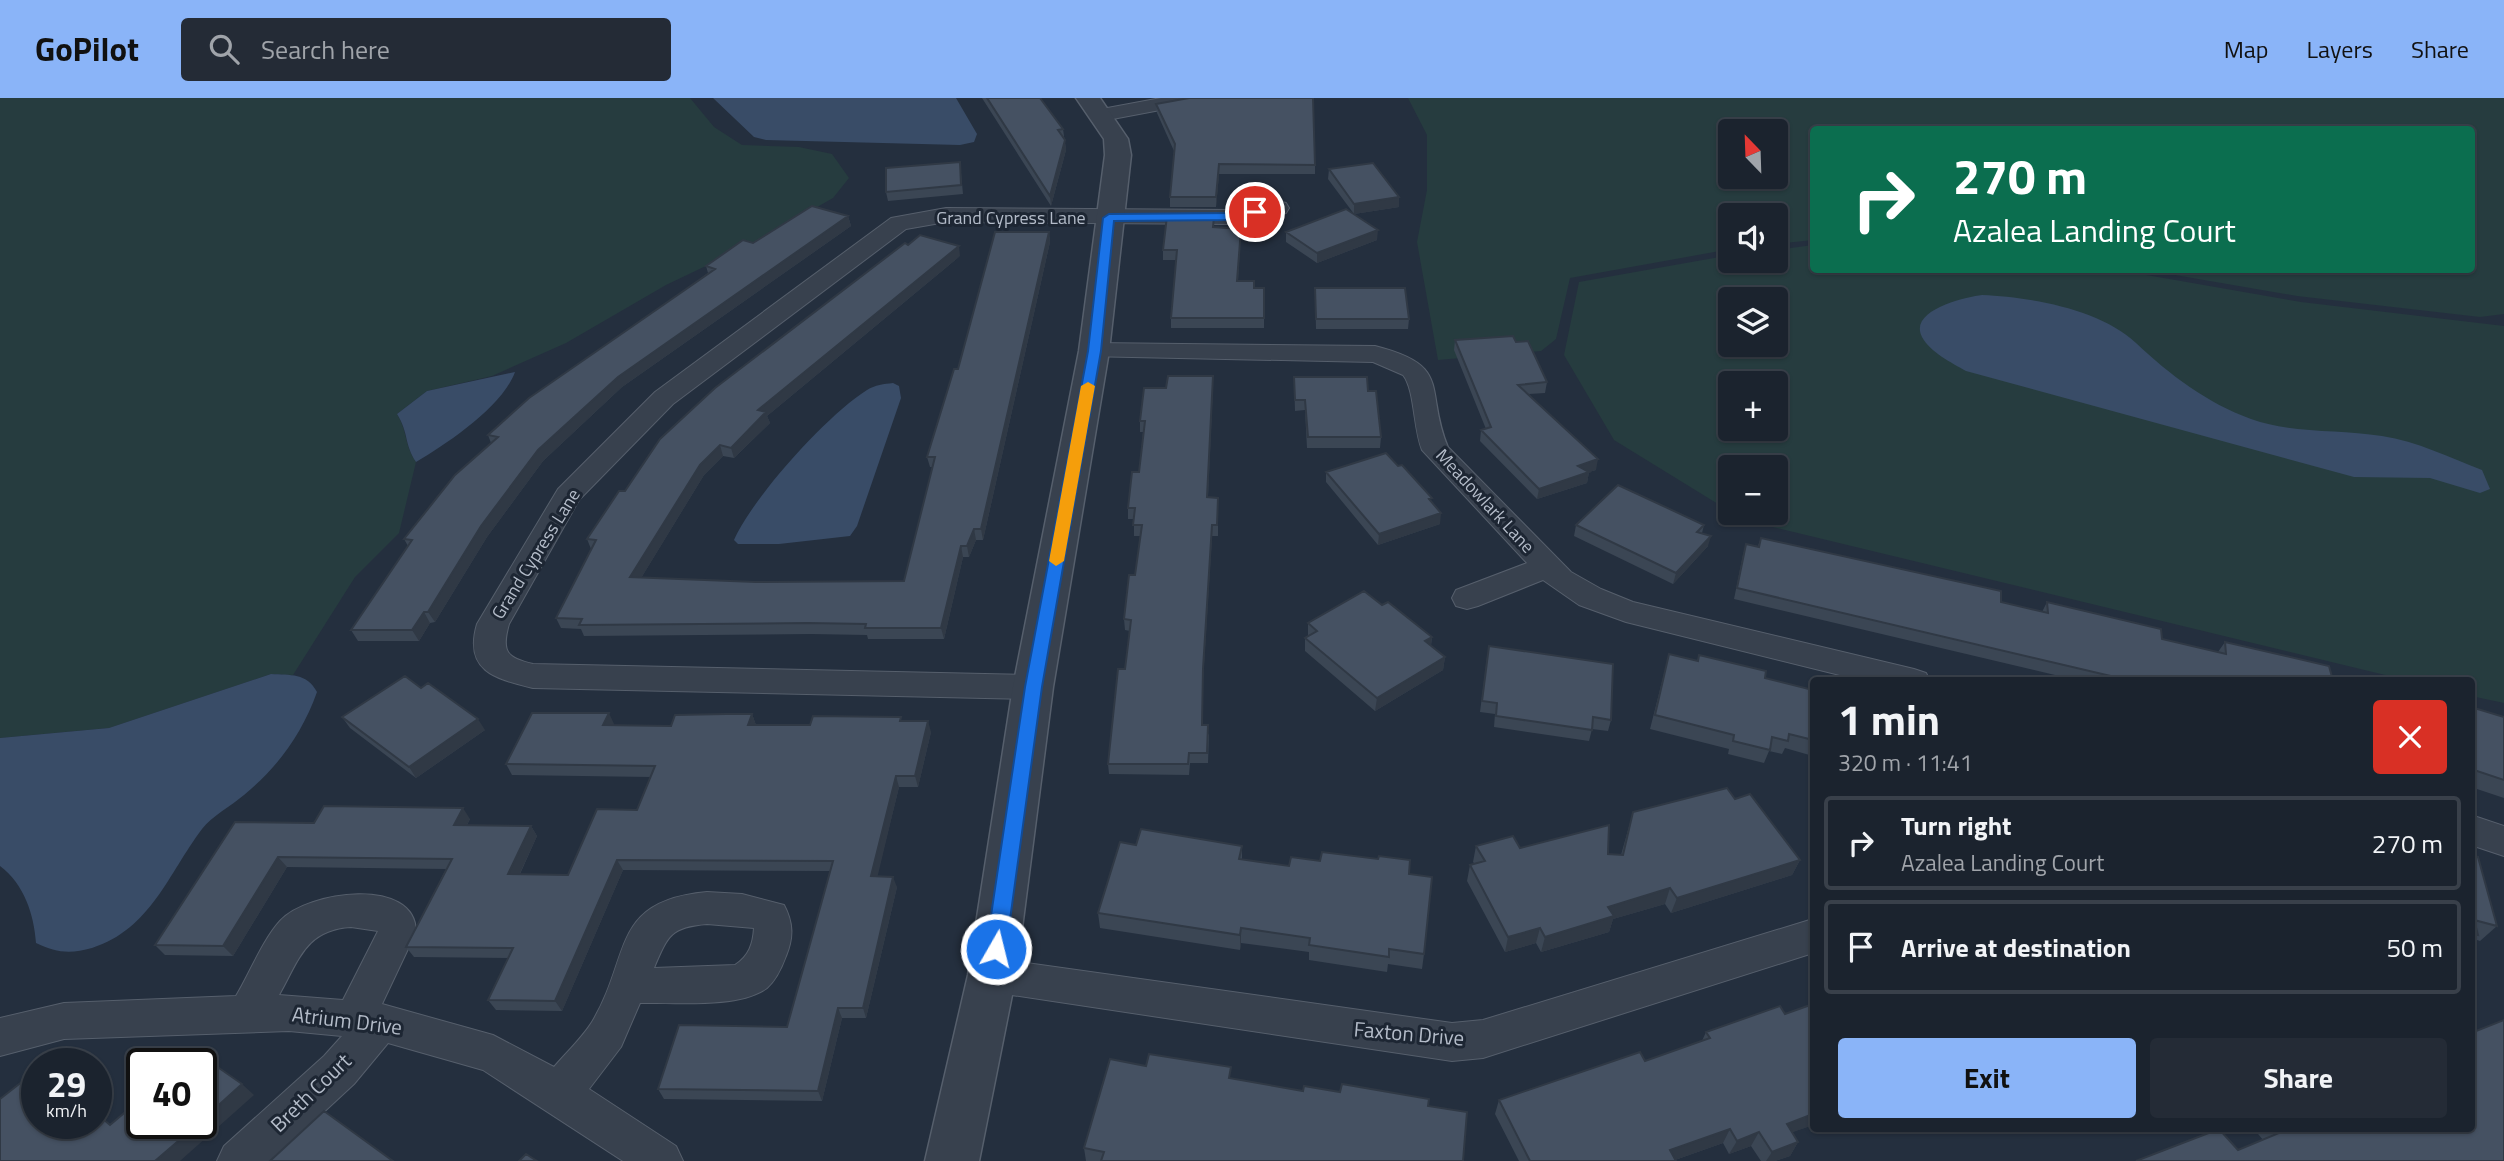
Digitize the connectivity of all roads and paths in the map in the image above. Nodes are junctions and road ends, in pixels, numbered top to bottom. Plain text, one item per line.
1 (1192, 98) edge
2 (1095, 107) edge
3 (1278, 208) dead end
4 (1109, 218) junction
5 (1094, 351) junction
6 (1547, 567) junction
7 (1467, 598) dead end
8 (1898, 677) edge
9 (1034, 687) junction
10 (2475, 831) edge
11 (2504, 841) edge
12 (1810, 937) edge
13 (992, 975) junction
14 (630, 986) dead end
15 (248, 1014) junction
16 (367, 1021) junction
17 (0, 1037) edge
18 (559, 1093) junction
19 (239, 1161) edge
20 (661, 1161) edge
21 (953, 1161) edge

1 - 2 street
2 - 4 street
3 - 4 street
4 - 5 street
4 - 9 street, Grand Cypress Lane
5 - 6 street, Meadowlark Lane
5 - 9 street
6 - 7 street
6 - 8 street, Meadowlark Lane
9 - 13 street
10 - 11 street
12 - 13 street, Faxton Drive
13 - 21 street
14 - 18 street
15 - 16 street, Atrium Drive
15 - 16 street, Breth Court
15 - 17 street, Atrium Drive
16 - 18 street, Atrium Drive
16 - 19 street, Breth Court
18 - 20 street, Atrium Drive

